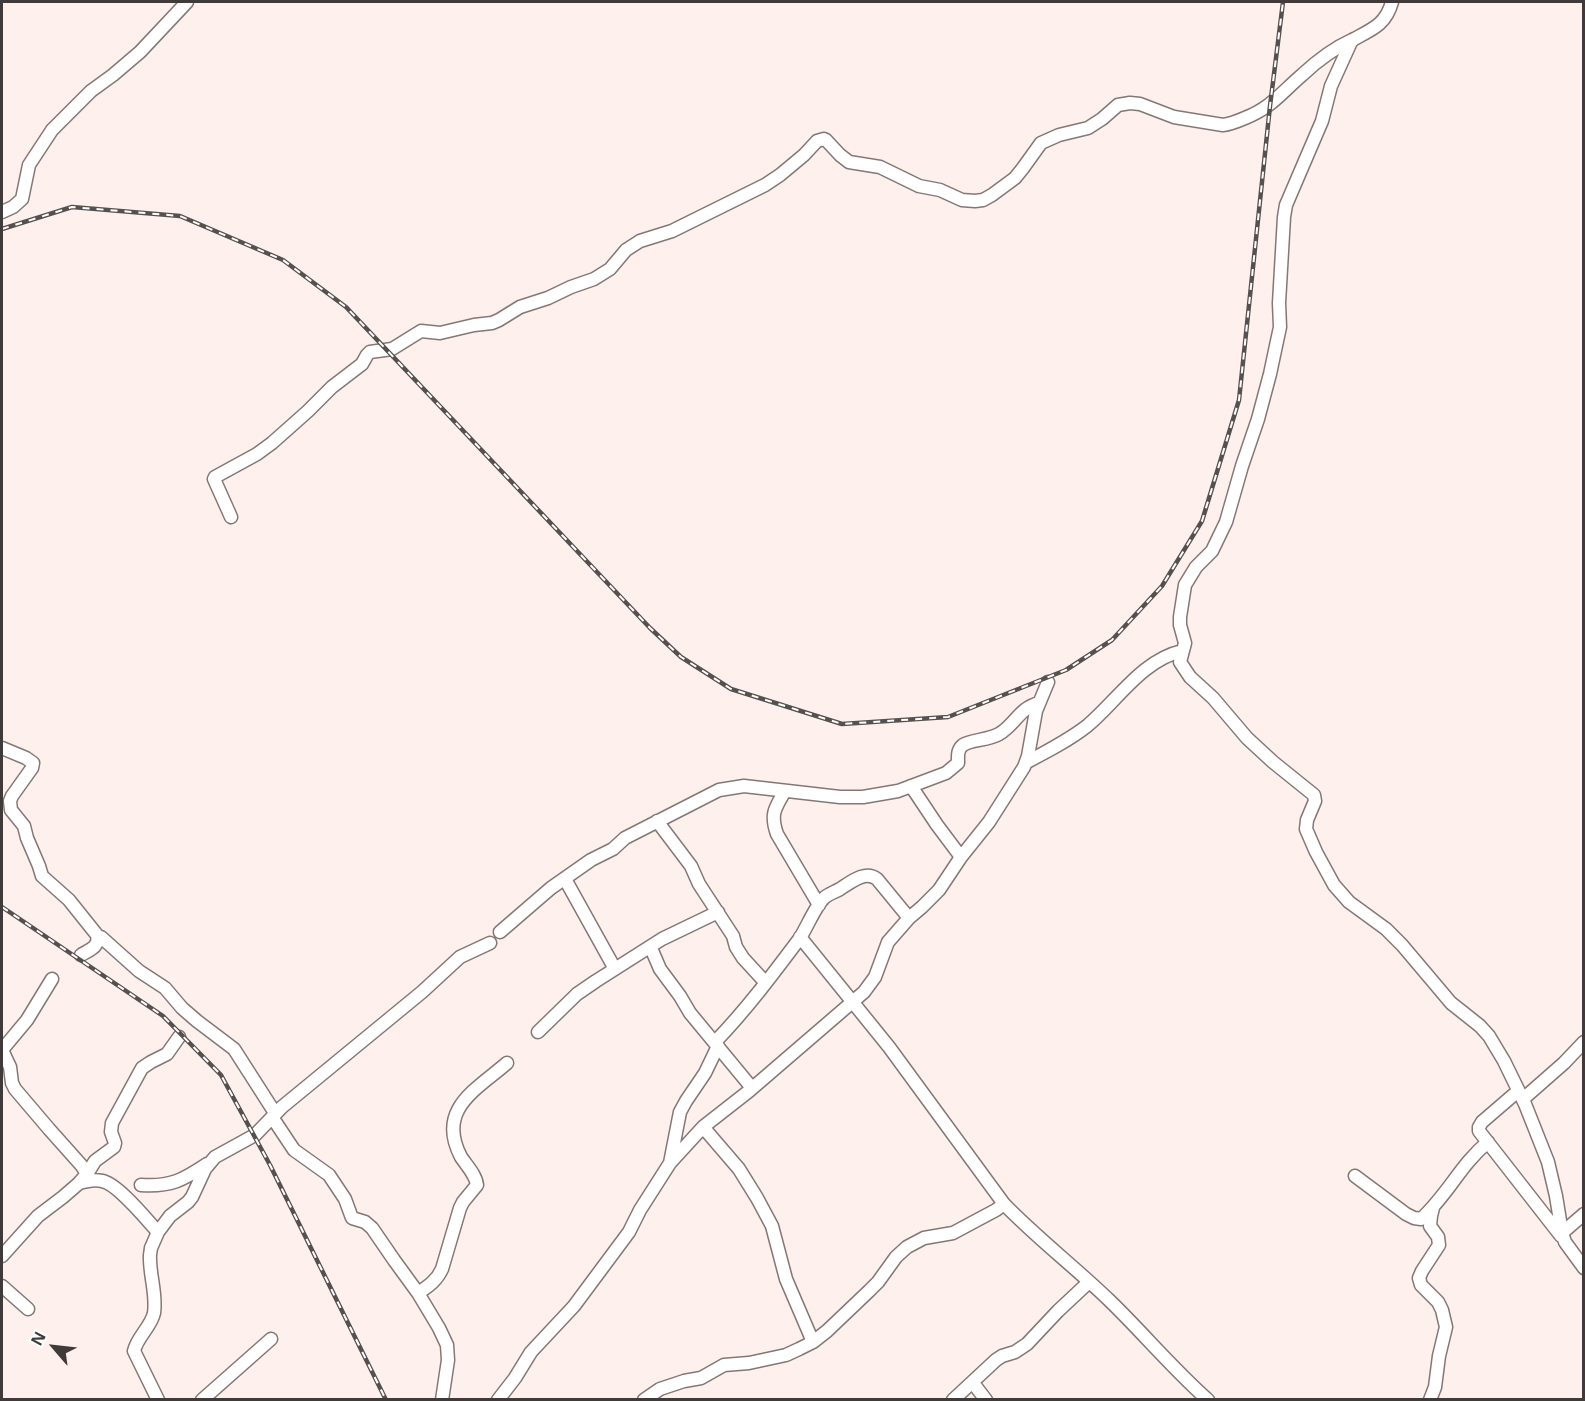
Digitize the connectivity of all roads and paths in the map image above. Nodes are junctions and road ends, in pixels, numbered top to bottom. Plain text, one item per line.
1 (187, 2) edge
2 (1392, 2) edge
3 (1352, 40) junction
4 (2, 212) edge
5 (231, 517) dead end
6 (1182, 651) junction
7 (1048, 682) dead end
8 (1039, 703) junction
9 (2, 748) edge
10 (1027, 762) junction
11 (911, 786) junction
12 (785, 791) junction
13 (657, 821) junction
14 (961, 857) junction
15 (566, 879) junction
16 (819, 905) junction
17 (718, 912) junction
18 (909, 918) junction
19 (500, 932) dead end
20 (100, 937) dead end
21 (800, 937) junction
22 (490, 943) dead end
23 (651, 948) junction
24 (607, 954) junction
25 (81, 955) dead end
26 (630, 960) junction
27 (615, 969) junction
28 (52, 979) dead end
29 (765, 982) junction
30 (854, 1003) junction
31 (538, 1032) dead end
32 (179, 1037) dead end
33 (1584, 1042) edge
34 (716, 1044) junction
35 (2, 1050) edge
36 (507, 1063) dead end
37 (752, 1088) junction
38 (1521, 1095) junction
39 (273, 1115) junction
40 (703, 1127) junction
41 (1488, 1142) junction
42 (209, 1163) junction
43 (670, 1163) junction
44 (87, 1174) junction
45 (1354, 1176) dead end
46 (78, 1184) junction
47 (141, 1185) dead end
48 (1004, 1204) junction
49 (1433, 1208) junction
50 (1584, 1214) edge
51 (158, 1232) junction
52 (1563, 1237) junction
53 (2, 1256) edge
54 (1584, 1268) edge
55 (1089, 1282) junction
56 (2, 1286) edge
57 (418, 1293) junction
58 (28, 1310) dead end
59 (271, 1339) dead end
60 (813, 1342) junction
61 (973, 1383) junction
62 (1207, 1399) edge
63 (158, 1400) edge
64 (202, 1400) edge
65 (442, 1400) edge
66 (498, 1400) edge
67 (644, 1400) edge
68 (953, 1400) edge
69 (986, 1400) edge
70 (1430, 1400) edge

1 - 4 street
2 - 3 street
3 - 5 street
3 - 6 street
6 - 10 street
6 - 38 street
7 - 8 street
8 - 10 street
8 - 11 street
9 - 25 street
10 - 14 street
11 - 12 street
11 - 14 street
12 - 13 street
12 - 16 street
13 - 15 street
13 - 17 street
14 - 18 street
15 - 19 street
15 - 24 street
16 - 18 street
16 - 21 street
17 - 23 street
17 - 29 street
18 - 30 street
20 - 39 street
21 - 29 street
21 - 30 street
22 - 39 street
23 - 26 street
23 - 34 street
24 - 26 street
24 - 27 street
26 - 27 street
27 - 31 street
28 - 35 street
29 - 34 street
30 - 37 street
30 - 48 street
32 - 44 street
33 - 38 street
34 - 37 street
34 - 43 street
35 - 44 street
36 - 57 street
37 - 40 street
38 - 41 street
38 - 52 street
39 - 42 street
39 - 57 street
40 - 43 street
40 - 60 street
41 - 49 street
41 - 52 street
42 - 47 street
42 - 51 street
43 - 66 street
44 - 46 street
45 - 49 street
46 - 51 street
46 - 53 street
48 - 55 street
48 - 60 street
49 - 70 street
50 - 52 street
51 - 63 street
52 - 54 street
55 - 61 street
55 - 62 street
56 - 58 street
57 - 65 street
59 - 64 street
60 - 67 street
61 - 68 street
61 - 69 street

